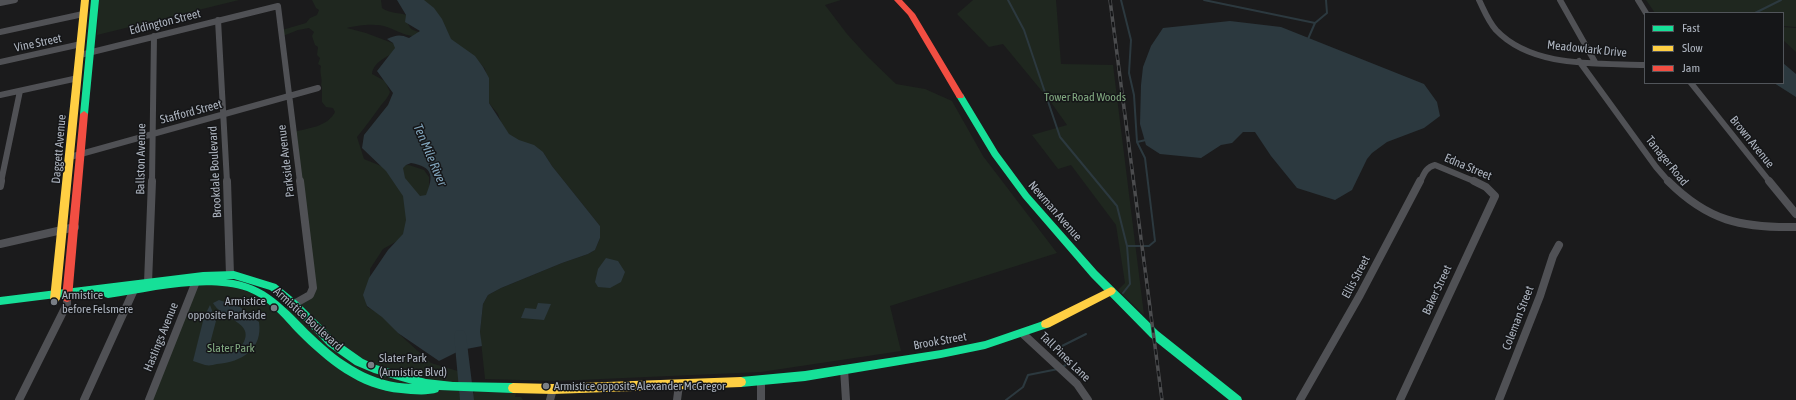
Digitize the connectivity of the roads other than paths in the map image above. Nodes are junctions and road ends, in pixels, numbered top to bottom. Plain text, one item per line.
1 (15, 0) edge
2 (85, 0) edge
3 (95, 0) edge
4 (898, 0) edge
5 (1479, 0) edge
6 (1560, 0) edge
7 (1638, 0) edge
8 (0, 3) edge
9 (278, 6) joint
10 (1645, 12) edge
11 (83, 14) junction
12 (218, 20) junction
13 (0, 32) edge
14 (154, 36) junction
15 (81, 44) junction
16 (90, 52) junction
17 (80, 55) junction
18 (1579, 61) junction
19 (0, 62) edge
20 (1595, 62) junction
21 (1644, 65) edge
22 (78, 78) junction
23 (1692, 84) edge
24 (318, 88) dead end
25 (20, 91) junction
26 (0, 95) edge
27 (290, 96) junction
28 (223, 114) junction
29 (152, 134) junction
30 (81, 154) junction
31 (70, 156) junction
32 (1432, 166) joint
33 (0, 186) edge
34 (1494, 192) joint
35 (1796, 214) edge
36 (75, 227) junction
37 (1796, 227) edge
38 (63, 229) junction
39 (0, 244) edge
40 (1559, 244) dead end
41 (230, 275) junction
42 (148, 283) junction
43 (195, 284) junction
44 (1111, 291) junction
45 (132, 292) junction
46 (67, 296) junction
47 (55, 297) junction
48 (0, 301) edge
49 (294, 304) junction
50 (0, 307) edge
51 (1022, 333) junction
52 (844, 369) junction
53 (762, 381) junction
54 (680, 385) junction
55 (453, 387) junction
56 (553, 389) junction
57 (19, 400) edge
58 (84, 400) edge
59 (149, 400) edge
60 (550, 400) edge
61 (677, 400) edge
62 (762, 400) edge
63 (846, 400) edge
64 (1088, 400) edge
65 (1237, 400) edge
66 (1300, 400) edge
67 (1400, 400) edge
68 (1499, 400) edge

1 - 8 street
2 - 11 main road, Daggett Avenue
3 - 16 main road, Daggett Avenue
4 - 44 main road, Newman Avenue
5 - 18 street, Meadowlark Drive
6 - 20 street
7 - 10 street
9 - 12 street, Eddington Street
9 - 27 street, Parkside Avenue
11 - 13 street
11 - 15 main road, Daggett Avenue
12 - 14 street, Eddington Street
12 - 28 street, Brookdale Boulevard
14 - 16 street, Eddington Street
14 - 29 street, Ballston Avenue
15 - 17 main road, Daggett Avenue
15 - 19 street, Vine Street
16 - 17 street, Eddington Street
16 - 30 main road, Daggett Avenue
17 - 22 main road, Daggett Avenue
18 - 20 street, Meadowlark Drive
18 - 37 street, Tanager Road
20 - 21 street, Meadowlark Drive
22 - 25 street
22 - 31 main road, Daggett Avenue
23 - 35 street, Brown Avenue
24 - 27 street, Stafford Street
25 - 26 street
25 - 33 street
27 - 28 street, Stafford Street
27 - 49 street, Parkside Avenue
28 - 29 street, Stafford Street
28 - 41 street, Brookdale Boulevard
29 - 30 street, Stafford Street
29 - 42 street, Ballston Avenue
30 - 31 street, Stafford Street
30 - 36 main road, Daggett Avenue
31 - 38 main road, Daggett Avenue
32 - 34 street, Edna Street
32 - 66 street, Ellis Street
34 - 67 street, Baker Street
36 - 38 street
36 - 46 main road, Daggett Avenue
38 - 39 street
38 - 47 main road, Daggett Avenue
40 - 68 street, Coleman Street
41 - 42 main road, Armistice Boulevard
41 - 49 main road, Armistice Boulevard
42 - 46 main road, Armistice Boulevard
43 - 45 main road, Armistice Boulevard
43 - 55 main road, Armistice Boulevard
43 - 59 street, Hastings Avenue
44 - 51 main road, Brook Street
44 - 65 main road, Newman Avenue
45 - 46 main road, Armistice Boulevard
45 - 58 street
46 - 47 main road, Armistice Boulevard
46 - 57 street
47 - 48 main road, Armistice Boulevard
47 - 50 main road, Armistice Boulevard
49 - 55 main road, Armistice Boulevard
51 - 52 main road, Brook Street
51 - 64 street, Tall Pines Lane
52 - 53 main road, Brook Street
52 - 63 street
53 - 54 main road, Armistice Boulevard
53 - 62 street
54 - 56 main road, Armistice Boulevard
54 - 61 street
55 - 56 main road, Armistice Boulevard
56 - 60 street

